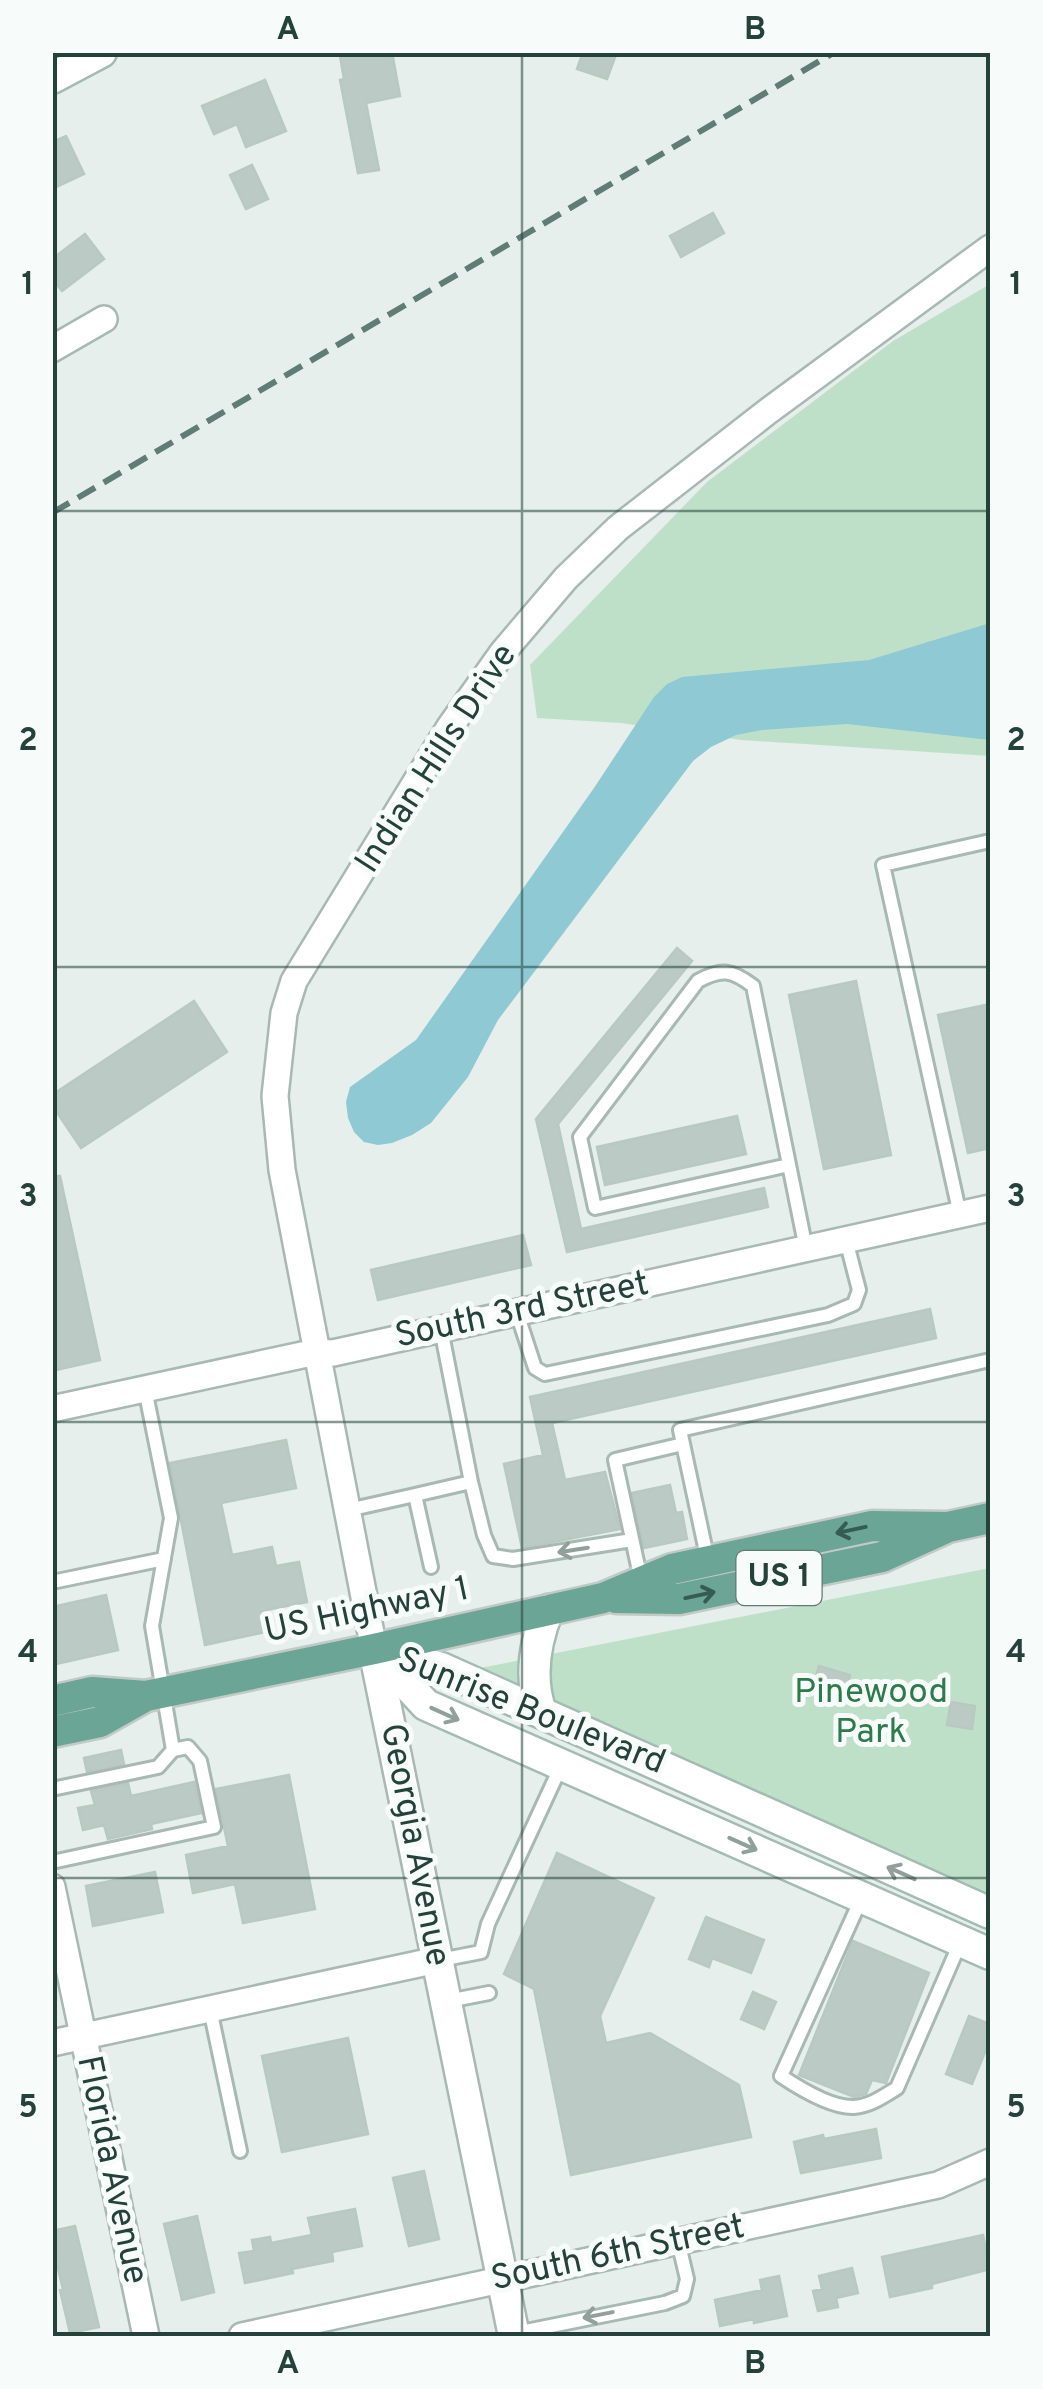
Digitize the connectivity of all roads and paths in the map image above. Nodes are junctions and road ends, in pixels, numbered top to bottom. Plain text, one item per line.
1 (101, 52) edge
2 (52, 78) edge
3 (990, 248) edge
4 (104, 319) dead end
5 (52, 349) edge
6 (990, 841) edge
7 (789, 1165) junction
8 (990, 1208) edge
9 (960, 1215) junction
10 (846, 1240) junction
11 (806, 1249) junction
12 (517, 1312) junction
13 (441, 1329) junction
14 (316, 1352) junction
15 (990, 1360) edge
16 (145, 1390) junction
17 (52, 1409) edge
18 (683, 1444) junction
19 (471, 1482) junction
20 (416, 1495) junction
21 (348, 1510) junction
22 (990, 1518) edge
23 (948, 1527) junction
24 (632, 1540) junction
25 (164, 1558) junction
26 (708, 1561) junction
27 (431, 1567) dead end
28 (52, 1582) edge
29 (641, 1582) junction
30 (603, 1598) junction
31 (548, 1610) junction
32 (374, 1649) junction
33 (154, 1694) junction
34 (52, 1701) edge
35 (540, 1712) junction
36 (52, 1732) edge
37 (173, 1750) junction
38 (561, 1766) junction
39 (52, 1790) edge
40 (52, 1862) edge
41 (52, 1887) edge
42 (862, 1897) junction
43 (990, 1913) edge
44 (961, 1940) junction
45 (990, 1954) edge
46 (437, 1960) junction
47 (488, 1993) dead end
48 (446, 2001) junction
49 (210, 2009) junction
50 (84, 2036) junction
51 (52, 2043) edge
52 (240, 2150) dead end
53 (990, 2162) edge
54 (678, 2242) junction
55 (502, 2280) junction
56 (513, 2335) edge
57 (146, 2336) edge
58 (242, 2336) edge

1 - 2 main road
3 - 14 street, Indian Hills Drive
4 - 5 street
6 - 9 lane
7 - 7 lane
7 - 11 lane
8 - 9 street, South 3rd Street
9 - 10 street, South 3rd Street
10 - 11 street, South 3rd Street
10 - 12 lane
11 - 12 street, South 3rd Street
12 - 13 street, South 3rd Street
13 - 14 street, South 3rd Street
13 - 19 lane
14 - 16 street, South 3rd Street
14 - 21 street, Georgia Avenue
15 - 18 lane
16 - 17 street, South 3rd Street
16 - 25 lane
18 - 24 lane
18 - 26 lane
19 - 20 lane
24 -> 19 lane
20 - 21 lane
20 - 27 lane
21 - 32 street, Georgia Avenue
22 - 23 main road, US Highway 1 / US 1
23 -> 26 main road, US Highway 1 / US 1
30 -> 23 main road, US Highway 1 / US 1
24 - 29 lane
25 - 28 lane
25 - 33 lane
26 - 29 main road, US Highway 1 / US 1
29 - 30 main road, US Highway 1 / US 1
30 - 31 main road, US Highway 1 / US 1
31 - 32 main road, US Highway 1 / US 1
31 - 35 main road
32 - 33 main road, US Highway 1 / US 1
32 - 35 main road, Sunrise Boulevard
32 -> 38 main road, Sunrise Boulevard
32 - 46 main road, Georgia Avenue
33 - 34 main road, US Highway 1 / US 1
33 - 36 main road, US Highway 1 / US 1
33 - 37 lane
43 -> 35 main road, Sunrise Boulevard
37 - 39 lane
37 - 40 lane
38 -> 42 main road, Sunrise Boulevard
38 - 46 lane
41 - 50 street, Florida Avenue
42 - 44 main road, Sunrise Boulevard
42 - 44 lane
44 - 45 main road, Sunrise Boulevard
46 - 48 main road, Georgia Avenue
46 - 49 street
47 - 48 lane
48 - 55 main road, Georgia Avenue
49 - 50 street
49 - 52 lane
50 - 51 street
50 - 57 street, Florida Avenue
53 - 54 street, South 6th Street
54 - 55 street, South 6th Street
54 -> 56 lane
55 - 56 main road, Georgia Avenue
55 - 58 street, South 6th Street

